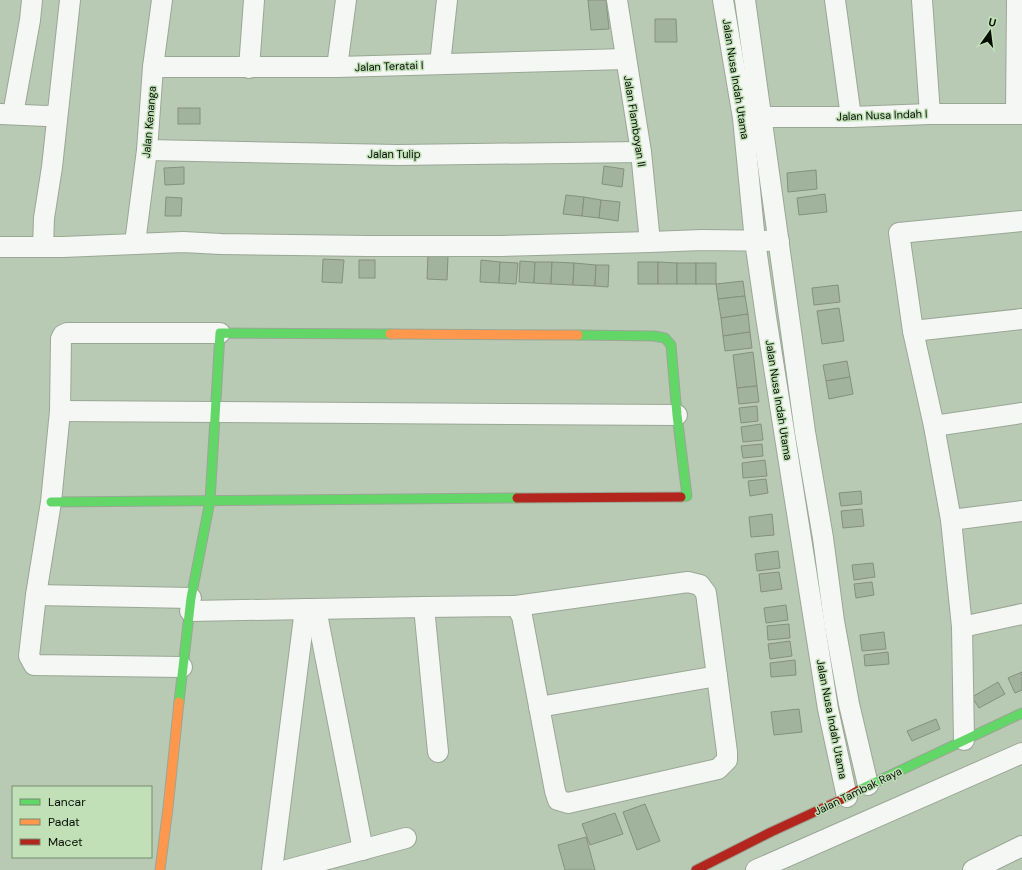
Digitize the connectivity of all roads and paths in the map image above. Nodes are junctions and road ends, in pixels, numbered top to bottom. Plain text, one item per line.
1 (32, 0) edge
2 (70, 0) edge
3 (162, 0) edge
4 (254, 0) edge
5 (346, 0) edge
6 (447, 0) edge
7 (617, 0) edge
8 (723, 0) edge
9 (745, 0) edge
10 (835, 0) edge
11 (922, 0) edge
12 (1016, 0) edge
13 (626, 59) junction
14 (440, 64) junction
15 (153, 67) junction
16 (338, 67) junction
17 (249, 68) junction
18 (930, 114) junction
19 (1019, 114) edge
20 (29, 115) edge
21 (752, 117) junction
22 (851, 117) junction
23 (147, 150) junction
24 (641, 152) junction
25 (1022, 221) edge
26 (755, 241) junction
27 (779, 241) junction
28 (650, 242) junction
29 (135, 243) junction
30 (0, 246) edge
31 (43, 247) junction
32 (1022, 319) edge
33 (913, 331) junction
34 (220, 333) junction
35 (60, 411) junction
36 (216, 412) junction
37 (1022, 413) edge
38 (676, 416) junction
39 (934, 426) junction
40 (210, 501) junction
41 (50, 502) junction
42 (1022, 511) edge
43 (951, 520) junction
44 (36, 595) junction
45 (190, 605) junction
46 (516, 606) junction
47 (424, 608) junction
48 (310, 609) junction
49 (1022, 614) edge
50 (962, 627) junction
51 (182, 667) junction
52 (717, 676) junction
53 (539, 707) junction
54 (1022, 713) edge
55 (964, 740) junction
56 (438, 752) dead end
57 (1022, 753) edge
58 (868, 785) junction
59 (847, 797) junction
60 (406, 838) dead end
61 (1022, 846) edge
62 (364, 850) junction
63 (160, 870) edge
64 (272, 870) edge
65 (287, 870) edge
66 (696, 870) edge
67 (756, 870) edge
68 (973, 870) edge

1 - 20 street
2 - 20 street
3 - 15 street, Jalan Kenanga
4 - 17 street
5 - 16 street
6 - 14 street
7 - 13 street, Jalan Flamboyan II
8 - 21 street, Jalan Nusa Indah Utama
9 - 21 street, Jalan Nusa Indah Utama
10 - 22 street
11 - 18 street
12 - 19 street
13 - 14 street, Jalan Teratai I
13 - 24 street, Jalan Flamboyan II
14 - 16 street, Jalan Teratai I
15 - 17 street, Jalan Teratai I
15 - 23 street, Jalan Kenanga
16 - 17 street, Jalan Teratai I
18 - 19 street, Jalan Nusa Indah I
18 - 22 street, Jalan Nusa Indah I
20 - 31 street
21 - 22 street, Jalan Nusa Indah I
21 - 26 street, Jalan Nusa Indah Utama
21 - 27 street, Jalan Nusa Indah Utama
23 - 24 street, Jalan Tulip
23 - 29 street, Jalan Kenanga
24 - 28 street, Jalan Flamboyan II
25 - 33 street
26 - 27 street
26 - 28 street
26 - 59 street, Jalan Nusa Indah Utama
27 - 58 street, Jalan Nusa Indah Utama
28 - 29 street
29 - 31 street
30 - 31 street
32 - 33 street
33 - 39 street
34 - 35 street
34 - 36 street
34 - 38 street
35 - 36 street
35 - 41 street
36 - 38 street
36 - 40 street
37 - 39 street
38 - 40 street
39 - 43 street
40 - 41 street
40 - 45 street
41 - 44 street
42 - 43 street
43 - 50 street
44 - 45 street
44 - 51 street
45 - 48 street
45 - 51 street
46 - 47 street
46 - 52 street
46 - 53 street
47 - 48 street
47 - 56 street
48 - 62 street
48 - 64 street
49 - 50 street
50 - 55 street
51 - 63 street
52 - 53 street
52 - 53 street
54 - 55 street, Jalan Tambak Raya
55 - 58 street, Jalan Tambak Raya
57 - 67 street
58 - 59 street, Jalan Tambak Raya
59 - 66 street, Jalan Tambak Raya
60 - 62 street
61 - 68 street
62 - 65 street

